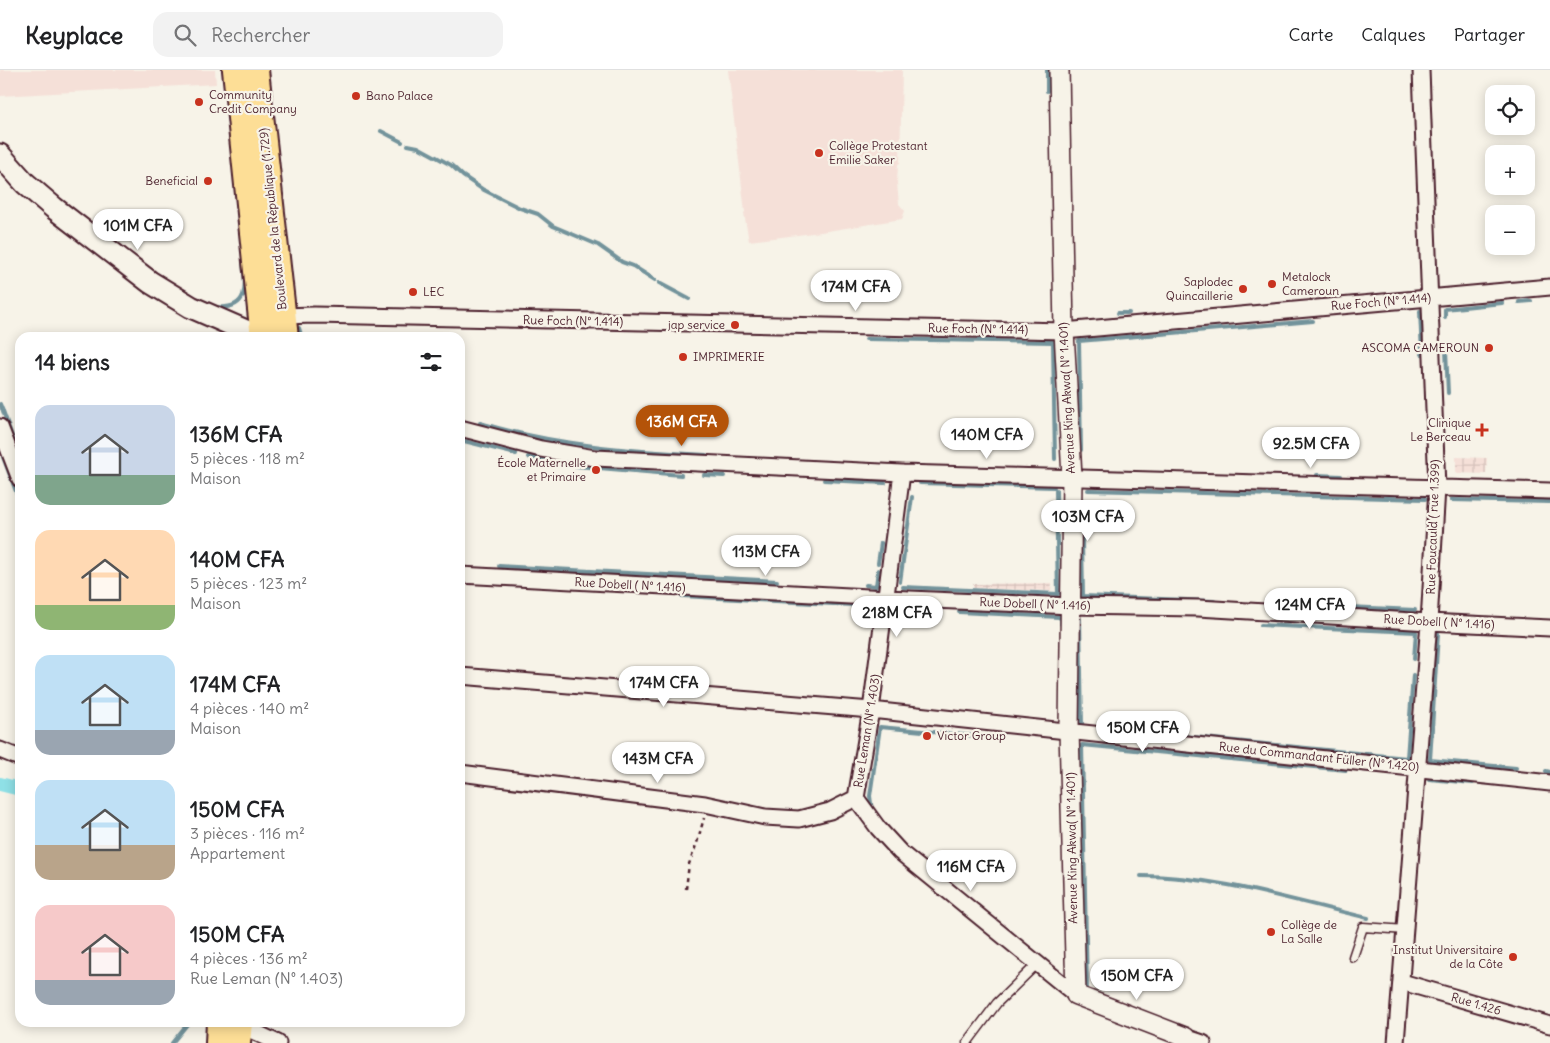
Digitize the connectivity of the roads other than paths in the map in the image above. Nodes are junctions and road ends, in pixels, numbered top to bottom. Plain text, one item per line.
1 (235, 70) edge
2 (256, 70) edge
3 (1059, 70) edge
4 (1421, 70) edge
5 (0, 155) edge
6 (1550, 287) edge
7 (1430, 298) junction
8 (1064, 331) junction
9 (262, 332) edge
10 (277, 332) edge
11 (277, 332) edge
12 (279, 332) edge
13 (0, 427) edge
14 (465, 429) edge
15 (15, 466) edge
16 (902, 473) junction
17 (1072, 477) junction
18 (1437, 488) junction
19 (1550, 491) edge
20 (465, 576) edge
21 (887, 598) junction
22 (1071, 606) junction
23 (1429, 622) junction
24 (1550, 628) edge
25 (465, 676) edge
26 (871, 710) junction
27 (1069, 730) junction
28 (0, 750) edge
29 (15, 756) edge
30 (1418, 768) junction
31 (465, 774) edge
32 (1550, 783) edge
33 (856, 798) junction
34 (1406, 930) junction
35 (1353, 957) dead end
36 (1037, 964) junction
37 (1402, 982) junction
38 (1076, 995) junction
39 (1550, 1025) edge
40 (235, 1028) edge
41 (1185, 1040) edge
42 (218, 1043) edge
43 (278, 1043) edge
44 (967, 1043) edge
45 (1203, 1043) edge
46 (1396, 1043) edge

1 - 10 main road, Boulevard de la République (1.729)
2 - 11 main road, Boulevard de la République (1.729)
3 - 8 street, Avenue King Akwa( N° 1.401)
4 - 7 street, Rue Foucauld ( rue 1.399)
5 - 9 main road
6 - 7 street, Rue Foch (N° 1.414)
7 - 8 street, Rue Foch (N° 1.414)
7 - 18 street, Rue Foucauld ( rue 1.399)
8 - 12 street, Rue Foch (N° 1.414)
8 - 17 street, Avenue King Akwa( N° 1.401)
13 - 15 street
14 - 16 street
16 - 17 street
16 - 21 street, Rue Leman (N° 1.403)
17 - 18 street
17 - 22 street, Avenue King Akwa( N° 1.401)
18 - 19 street
18 - 23 street, Rue Foucauld ( rue 1.399)
20 - 21 street, Rue Dobell ( N° 1.416)
21 - 22 street, Rue Dobell ( N° 1.416)
21 - 26 street, Rue Leman (N° 1.403)
22 - 23 street, Rue Dobell ( N° 1.416)
22 - 27 street, Avenue King Akwa( N° 1.401)
23 - 24 street, Rue Dobell ( N° 1.416)
23 - 30 street, Rue Foucauld ( rue 1.399)
25 - 26 street, Rue du Commandant Füller (N° 1.420)
26 - 27 street, Rue du Commandant Füller (N° 1.420)
26 - 33 street, Rue Leman (N° 1.403)
27 - 30 street, Rue du Commandant Füller (N° 1.420)
27 - 38 street, Avenue King Akwa( N° 1.401)
28 - 29 street
30 - 32 street, Rue du Commandant Füller (N° 1.420)
30 - 34 street, Rue Foucauld ( rue 1.399)
31 - 33 street
33 - 36 street, Rue Leman (N° 1.403)
34 - 35 lane
34 - 37 street, Rue Foucauld ( rue 1.399)
36 - 38 street, Rue Leman (N° 1.403)
36 - 44 lane
37 - 39 street, Rue 1.426
37 - 46 street, Rue Foucauld ( rue 1.399)
38 - 41 street, Rue Leman (N° 1.403)
40 - 42 main road
40 - 43 street
41 - 45 street, Rue Leman (N° 1.403)

